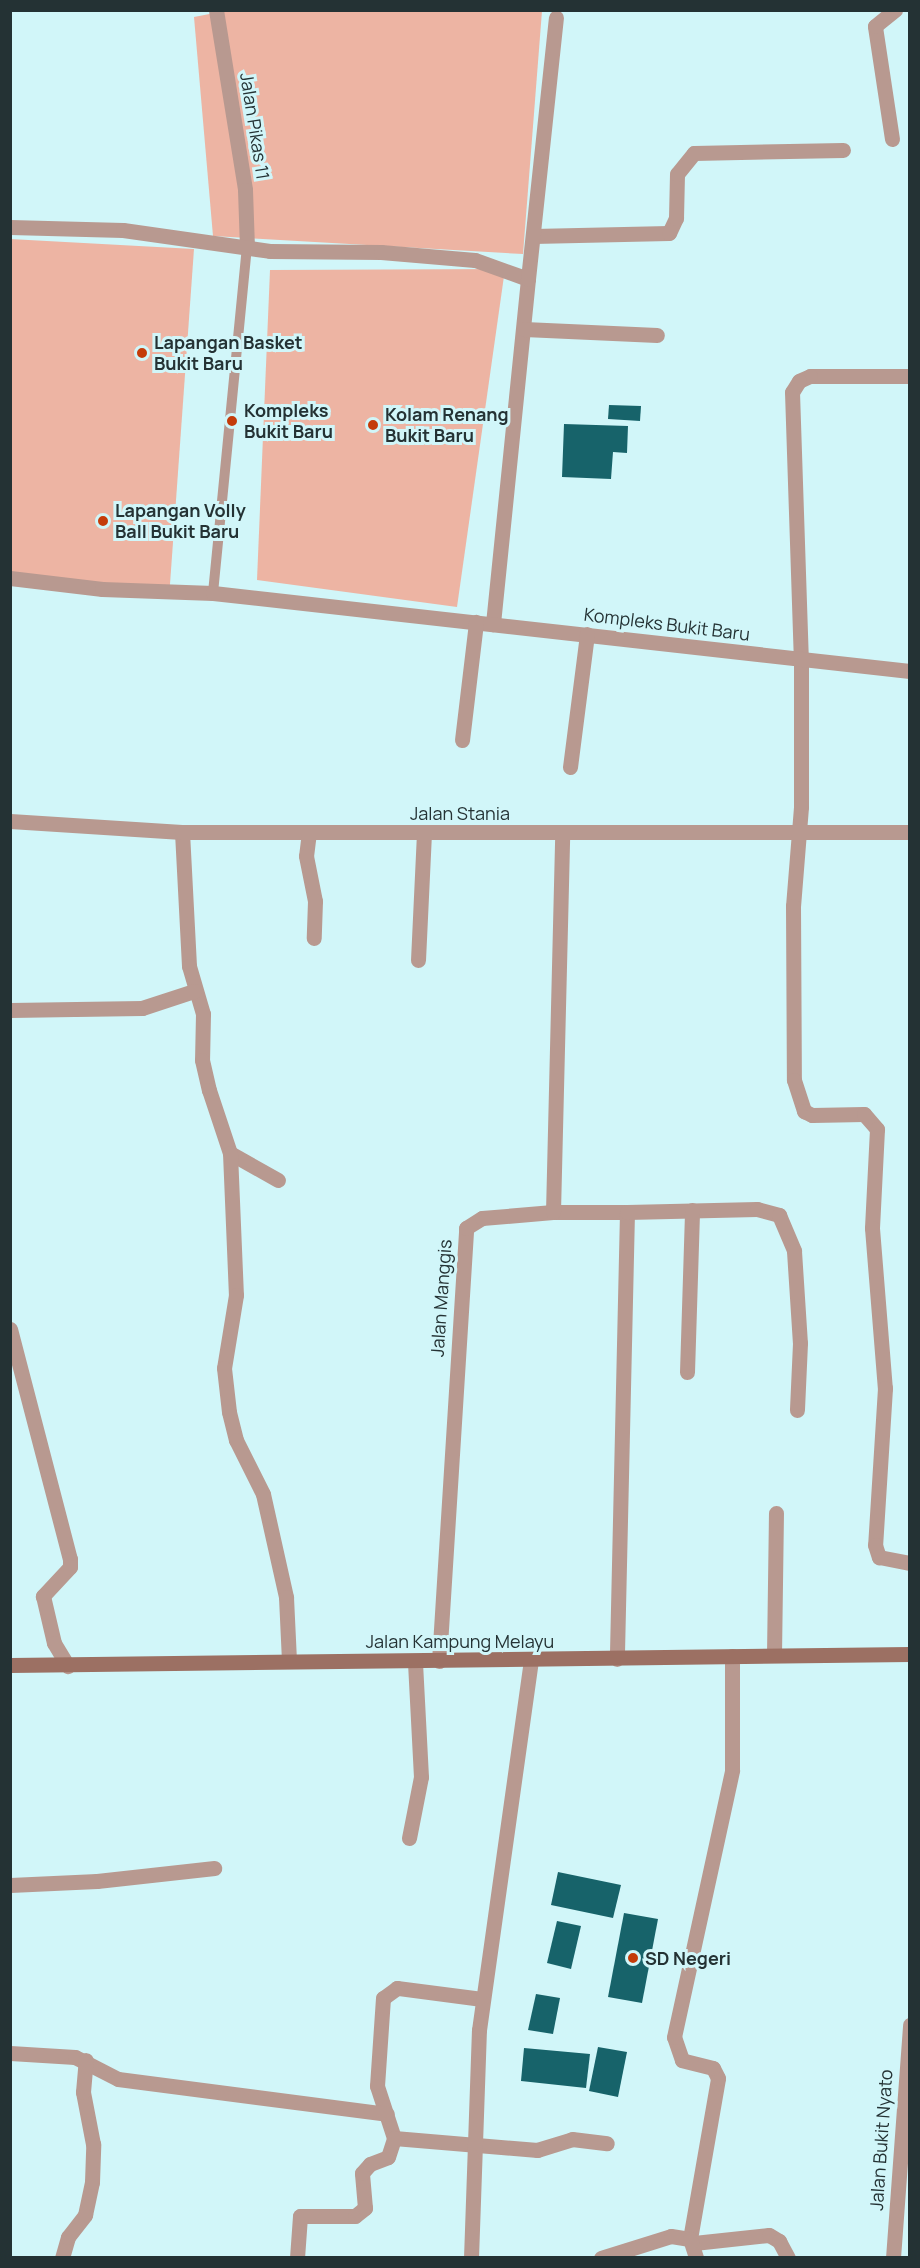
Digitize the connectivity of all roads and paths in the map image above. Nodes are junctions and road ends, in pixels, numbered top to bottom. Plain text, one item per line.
1 (216, 10) edge
2 (895, 10) edge
3 (556, 17) dead end
4 (892, 139) dead end
5 (843, 150) dead end
6 (10, 227) edge
7 (533, 236) junction
8 (247, 248) junction
9 (528, 279) junction
10 (524, 328) junction
11 (657, 334) dead end
12 (909, 376) edge
13 (10, 578) edge
14 (213, 593) junction
15 (476, 622) junction
16 (493, 624) junction
17 (587, 634) junction
18 (801, 660) junction
19 (909, 671) edge
20 (462, 740) dead end
21 (570, 767) dead end
22 (10, 821) edge
23 (182, 832) junction
24 (309, 832) junction
25 (424, 832) junction
26 (909, 832) edge
27 (562, 833) junction
28 (797, 835) junction
29 (314, 938) dead end
30 (418, 960) dead end
31 (194, 991) junction
32 (10, 1010) edge
33 (230, 1153) junction
34 (278, 1180) dead end
35 (692, 1210) junction
36 (553, 1212) junction
37 (627, 1212) junction
38 (10, 1329) edge
39 (687, 1372) dead end
40 (797, 1410) dead end
41 (776, 1513) dead end
42 (909, 1563) edge
43 (909, 1654) edge
44 (774, 1655) junction
45 (732, 1656) junction
46 (617, 1659) junction
47 (531, 1660) junction
48 (289, 1661) junction
49 (416, 1661) junction
50 (440, 1661) junction
51 (10, 1665) edge
52 (66, 1666) junction
53 (409, 1838) dead end
54 (214, 1868) dead end
55 (10, 1885) edge
56 (482, 1999) junction
57 (909, 2025) edge
58 (10, 2053) edge
59 (86, 2060) junction
60 (387, 2114) junction
61 (394, 2138) junction
62 (607, 2143) dead end
63 (472, 2145) junction
64 (693, 2246) edge
65 (62, 2258) edge
66 (297, 2258) edge
67 (471, 2258) edge
68 (601, 2258) edge
69 (788, 2258) edge
70 (893, 2258) edge

1 - 8 street, Jalan Pikas 11
2 - 4 street
3 - 7 street
5 - 7 street
6 - 8 street
7 - 9 street
8 - 9 street
8 - 14 lane
9 - 10 street
10 - 11 street
10 - 16 street
12 - 18 street
13 - 14 street, Kompleks Bukit Baru
14 - 15 street, Kompleks Bukit Baru
15 - 16 street, Kompleks Bukit Baru
15 - 20 street
16 - 17 street, Kompleks Bukit Baru
17 - 18 street, Kompleks Bukit Baru
17 - 21 street
18 - 19 street, Kompleks Bukit Baru
18 - 28 street
22 - 23 street, Jalan Stania
23 - 24 street, Jalan Stania
23 - 31 street
24 - 25 street, Jalan Stania
24 - 29 street
25 - 27 street, Jalan Stania
25 - 30 street
26 - 28 street, Jalan Stania
27 - 28 street, Jalan Stania
27 - 36 street
28 - 42 street
31 - 32 street
31 - 33 street
33 - 34 street
33 - 48 street
35 - 37 street
35 - 39 street
35 - 40 street
36 - 37 street
36 - 50 street, Jalan Manggis
37 - 46 street
38 - 52 street
41 - 44 street
43 - 44 main road, Jalan Kampung Melayu
44 - 45 main road, Jalan Kampung Melayu
45 - 46 main road, Jalan Kampung Melayu
45 - 64 street
46 - 47 main road, Jalan Kampung Melayu
47 - 50 main road, Jalan Kampung Melayu
47 - 56 street
48 - 49 main road, Jalan Kampung Melayu
48 - 52 main road, Jalan Kampung Melayu
49 - 50 main road, Jalan Kampung Melayu
49 - 53 street
51 - 52 main road, Jalan Kampung Melayu
54 - 55 street
56 - 60 street
56 - 63 street
57 - 70 street, Jalan Bukit Nyato
58 - 59 street
59 - 60 street
59 - 65 street
60 - 61 street
61 - 63 street
61 - 66 street
62 - 63 street
63 - 67 street
64 - 68 street
64 - 69 street

